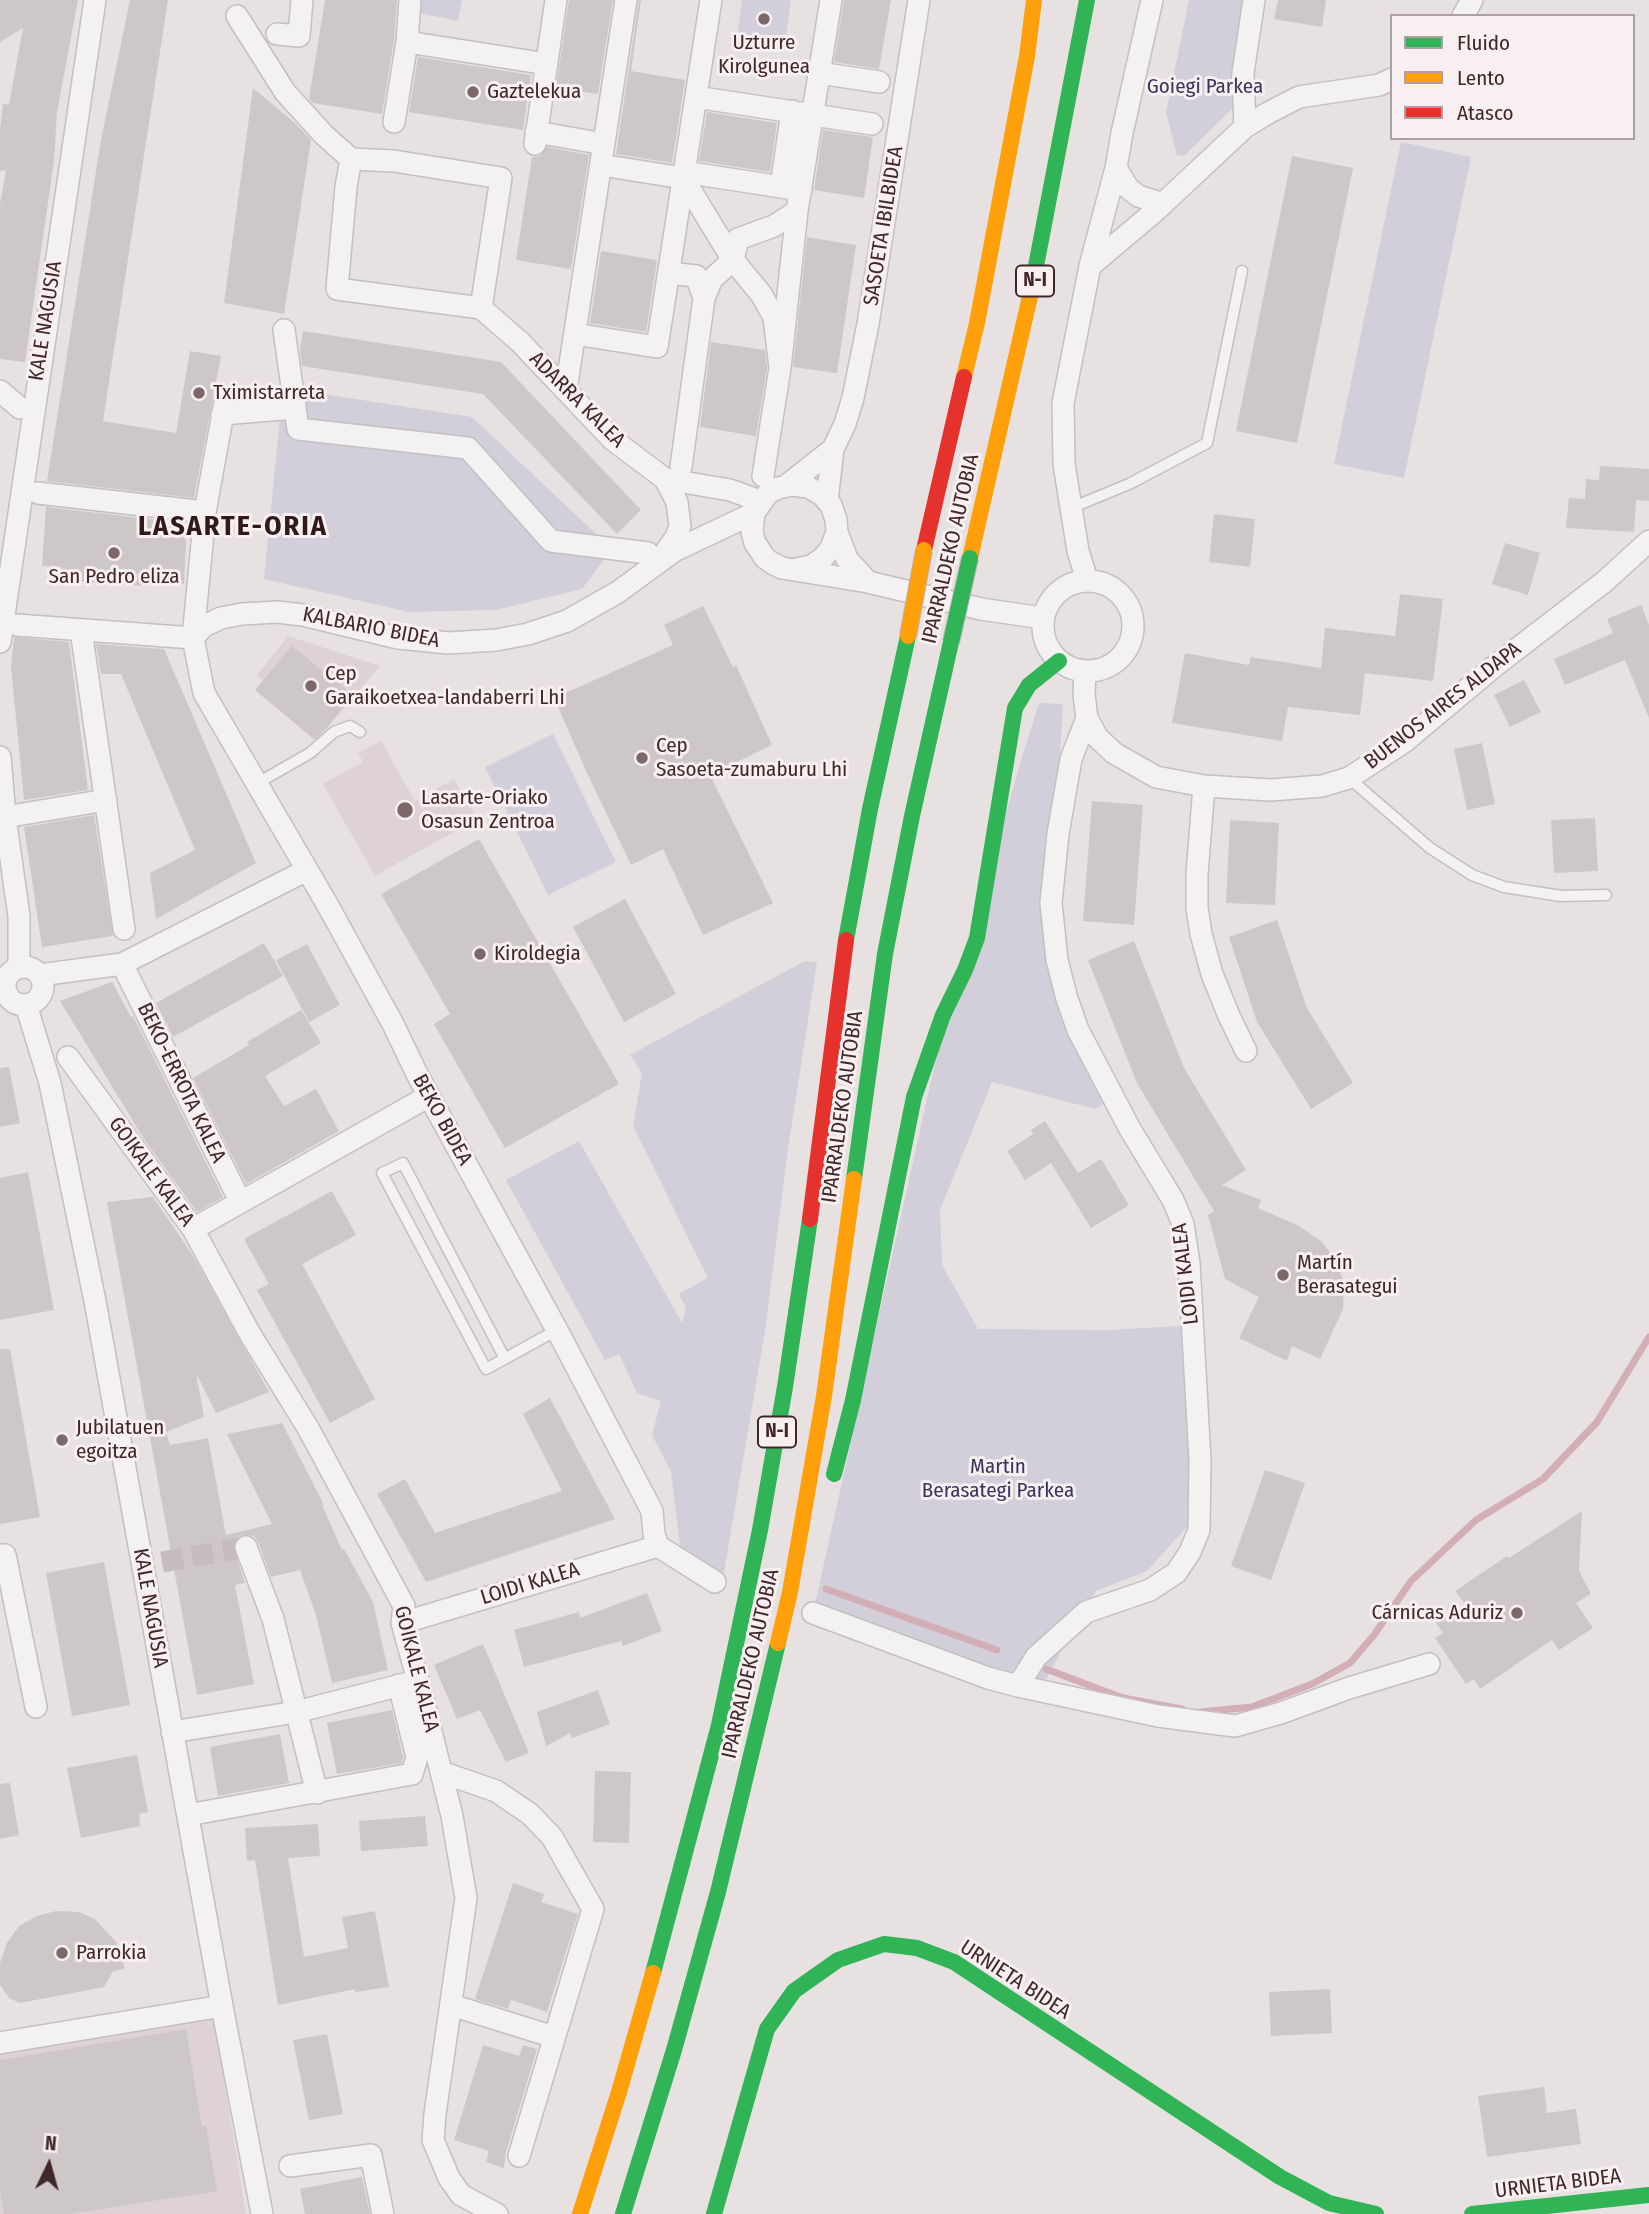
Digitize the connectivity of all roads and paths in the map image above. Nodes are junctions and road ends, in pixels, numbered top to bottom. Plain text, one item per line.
1 (95, 0) edge
2 (302, 0) edge
3 (410, 0) edge
4 (556, 0) edge
5 (626, 0) edge
6 (711, 0) edge
7 (831, 0) edge
8 (919, 0) edge
9 (1034, 0) edge
10 (1087, 0) edge
11 (1152, 0) edge
12 (1254, 0) edge
13 (237, 16) dead end
14 (277, 34) dead end
15 (407, 42) junction
16 (547, 64) junction
17 (820, 74) junction
18 (1390, 80) edge
19 (879, 82) dead end
20 (696, 97) junction
21 (803, 113) junction
22 (394, 122) dead end
23 (872, 124) dead end
24 (1245, 127) junction
25 (602, 154) junction
26 (351, 159) junction
27 (1116, 168) junction
28 (684, 175) junction
29 (791, 188) junction
30 (1163, 204) junction
31 (797, 211) junction
32 (733, 260) junction
33 (1090, 266) junction
34 (1242, 271) dead end
35 (669, 273) junction
36 (704, 298) junction
37 (481, 308) junction
38 (284, 330) dead end
39 (575, 334) junction
40 (780, 368) junction
41 (566, 390) junction
42 (0, 391) edge
43 (295, 404) junction
44 (20, 408) dead end
45 (833, 449) junction
46 (673, 473) junction
47 (763, 476) dead end
48 (786, 486) junction
49 (38, 493) dead end
50 (827, 501) junction
51 (757, 507) junction
52 (1071, 509) junction
53 (205, 512) junction
54 (837, 532) junction
55 (706, 535) junction
56 (1649, 541) edge
57 (755, 543) junction
58 (652, 559) junction
59 (796, 569) junction
60 (1087, 580) junction
61 (868, 582) junction
62 (1042, 618) junction
63 (17, 625) dead end
64 (81, 630) junction
65 (193, 638) junction
66 (0, 642) edge
67 (1059, 661) junction
68 (1085, 671) junction
69 (1087, 718) junction
70 (360, 732) dead end
71 (0, 757) edge
72 (1349, 778) junction
73 (257, 784) junction
74 (1204, 786) junction
75 (106, 800) junction
76 (5, 817) junction
77 (307, 870) junction
78 (1605, 895) dead end
79 (124, 929) dead end
80 (122, 964) junction
81 (19, 968) junction
82 (40, 975) junction
83 (3, 996) edge
84 (26, 1005) junction
85 (1246, 1051) dead end
86 (68, 1057) dead end
87 (429, 1096) junction
88 (240, 1201) junction
89 (193, 1229) junction
90 (557, 1330) junction
91 (504, 1357) junction
92 (830, 1493) dead end
93 (659, 1546) junction
94 (246, 1547) dead end
95 (0, 1555) edge
96 (813, 1560) dead end
97 (715, 1582) dead end
98 (790, 1592) junction
99 (813, 1613) dead end
100 (402, 1623) junction
101 (1429, 1664) dead end
102 (408, 1683) junction
103 (1018, 1686) junction
104 (36, 1707) dead end
105 (296, 1712) junction
106 (172, 1732) junction
107 (441, 1772) junction
108 (317, 1793) junction
109 (188, 1815) junction
110 (451, 2005) junction
111 (222, 2006) junction
112 (554, 2037) junction
113 (0, 2043) edge
114 (519, 2156) dead end
115 (290, 2166) dead end
116 (1649, 2195) edge
117 (1336, 2208) edge
118 (1527, 2211) edge
119 (262, 2214) edge
120 (383, 2214) edge
121 (497, 2214) edge
122 (580, 2214) edge
123 (623, 2214) edge
124 (715, 2214) edge
125 (1376, 2214) edge
126 (1472, 2214) edge

1 - 66 street, KALE NAGUSIA
2 - 14 street
3 - 15 street
4 - 16 street
5 - 25 street
6 - 20 street
7 - 17 street
8 - 45 street, SASOETA IBILBIDEA
9 - 122 main road, IPARRALDEKO AUTOBIA / N-I, bridge
10 - 98 main road, IPARRALDEKO AUTOBIA / N-I, bridge
11 - 27 street
12 - 24 street
13 - 26 street
15 - 16 street
15 - 22 street
16 - 25 street
17 - 19 street
17 - 21 street
18 - 24 street
20 - 21 street
20 - 28 street
21 - 23 street
21 - 29 street
24 - 30 street
25 - 28 street
25 - 39 street
26 - 37 street
26 - 37 street
27 - 30 street
27 - 33 street
28 - 29 street
28 - 32 street
28 - 35 street
29 - 31 street
30 - 33 street
31 - 32 street
31 - 40 street
32 - 36 street
32 - 40 street
33 - 52 street
34 - 52 lane
35 - 36 street
35 - 39 street
36 - 46 street
37 - 41 street, ADARRA KALEA
38 - 43 street
39 - 41 street
40 - 47 street
41 - 46 street, ADARRA KALEA
42 - 44 street
43 - 53 street, BEKO BIDEA
43 - 58 street
45 - 48 street, SASOETA IBILBIDEA
45 - 50 street, SASOETA IBILBIDEA
46 - 51 street, ADARRA KALEA
46 - 58 street
48 - 50 street
48 - 51 street
49 - 53 street
50 - 54 street
51 - 55 street, KALBARIO BIDEA
51 - 57 street
52 - 60 street
53 - 65 street, BEKO BIDEA
54 - 59 street
54 - 61 street
55 - 57 street
55 - 58 street, KALBARIO BIDEA
56 - 72 street, BUENOS AIRES ALDAPA
57 - 59 street
58 - 65 street, KALBARIO BIDEA
59 - 61 street
60 - 62 street
60 - 68 street
61 - 62 street
62 - 67 street
63 - 64 street
64 - 65 street
64 - 75 street
65 - 73 street, BEKO BIDEA
67 - 68 street
67 - 92 main road
68 - 69 street, LOIDI KALEA
69 - 74 street
69 - 103 street, LOIDI KALEA
70 - 73 lane
71 - 76 street
72 - 74 street, BUENOS AIRES ALDAPA
72 - 78 lane
73 - 77 street, BEKO BIDEA
74 - 85 street
75 - 76 street
75 - 79 street
76 - 81 street
77 - 80 street
77 - 87 street, BEKO BIDEA
80 - 82 street
80 - 88 street, BEKO-ERROTA KALEA
81 - 82 street
81 - 83 street
82 - 84 street
83 - 84 street
84 - 106 street, KALE NAGUSIA
86 - 89 street, GOIKALE KALEA
87 - 88 street
87 - 90 street, BEKO BIDEA
88 - 89 street
89 - 100 street, GOIKALE KALEA
90 - 91 lane
90 - 93 street, BEKO BIDEA
91 - 91 lane
93 - 97 street
93 - 100 street, LOIDI KALEA
94 - 105 street
95 - 104 street
96 - 98 main road
98 - 123 main road, IPARRALDEKO AUTOBIA / N-I
99 - 103 street
100 - 102 street, GOIKALE KALEA
101 - 103 street
102 - 105 street
102 - 107 street, GOIKALE KALEA
102 - 108 street
105 - 106 street
105 - 108 street
106 - 109 street, KALE NAGUSIA
107 - 110 street, GOIKALE KALEA
107 - 112 street
108 - 109 street
109 - 111 street, KALE NAGUSIA
110 - 112 street
110 - 121 street, GOIKALE KALEA
111 - 113 street
111 - 119 street, KALE NAGUSIA
112 - 114 street
115 - 120 street
116 - 118 main road, URNIETA BIDEA
117 - 124 main road, URNIETA BIDEA
117 - 125 main road, URNIETA BIDEA
118 - 126 main road, URNIETA BIDEA

